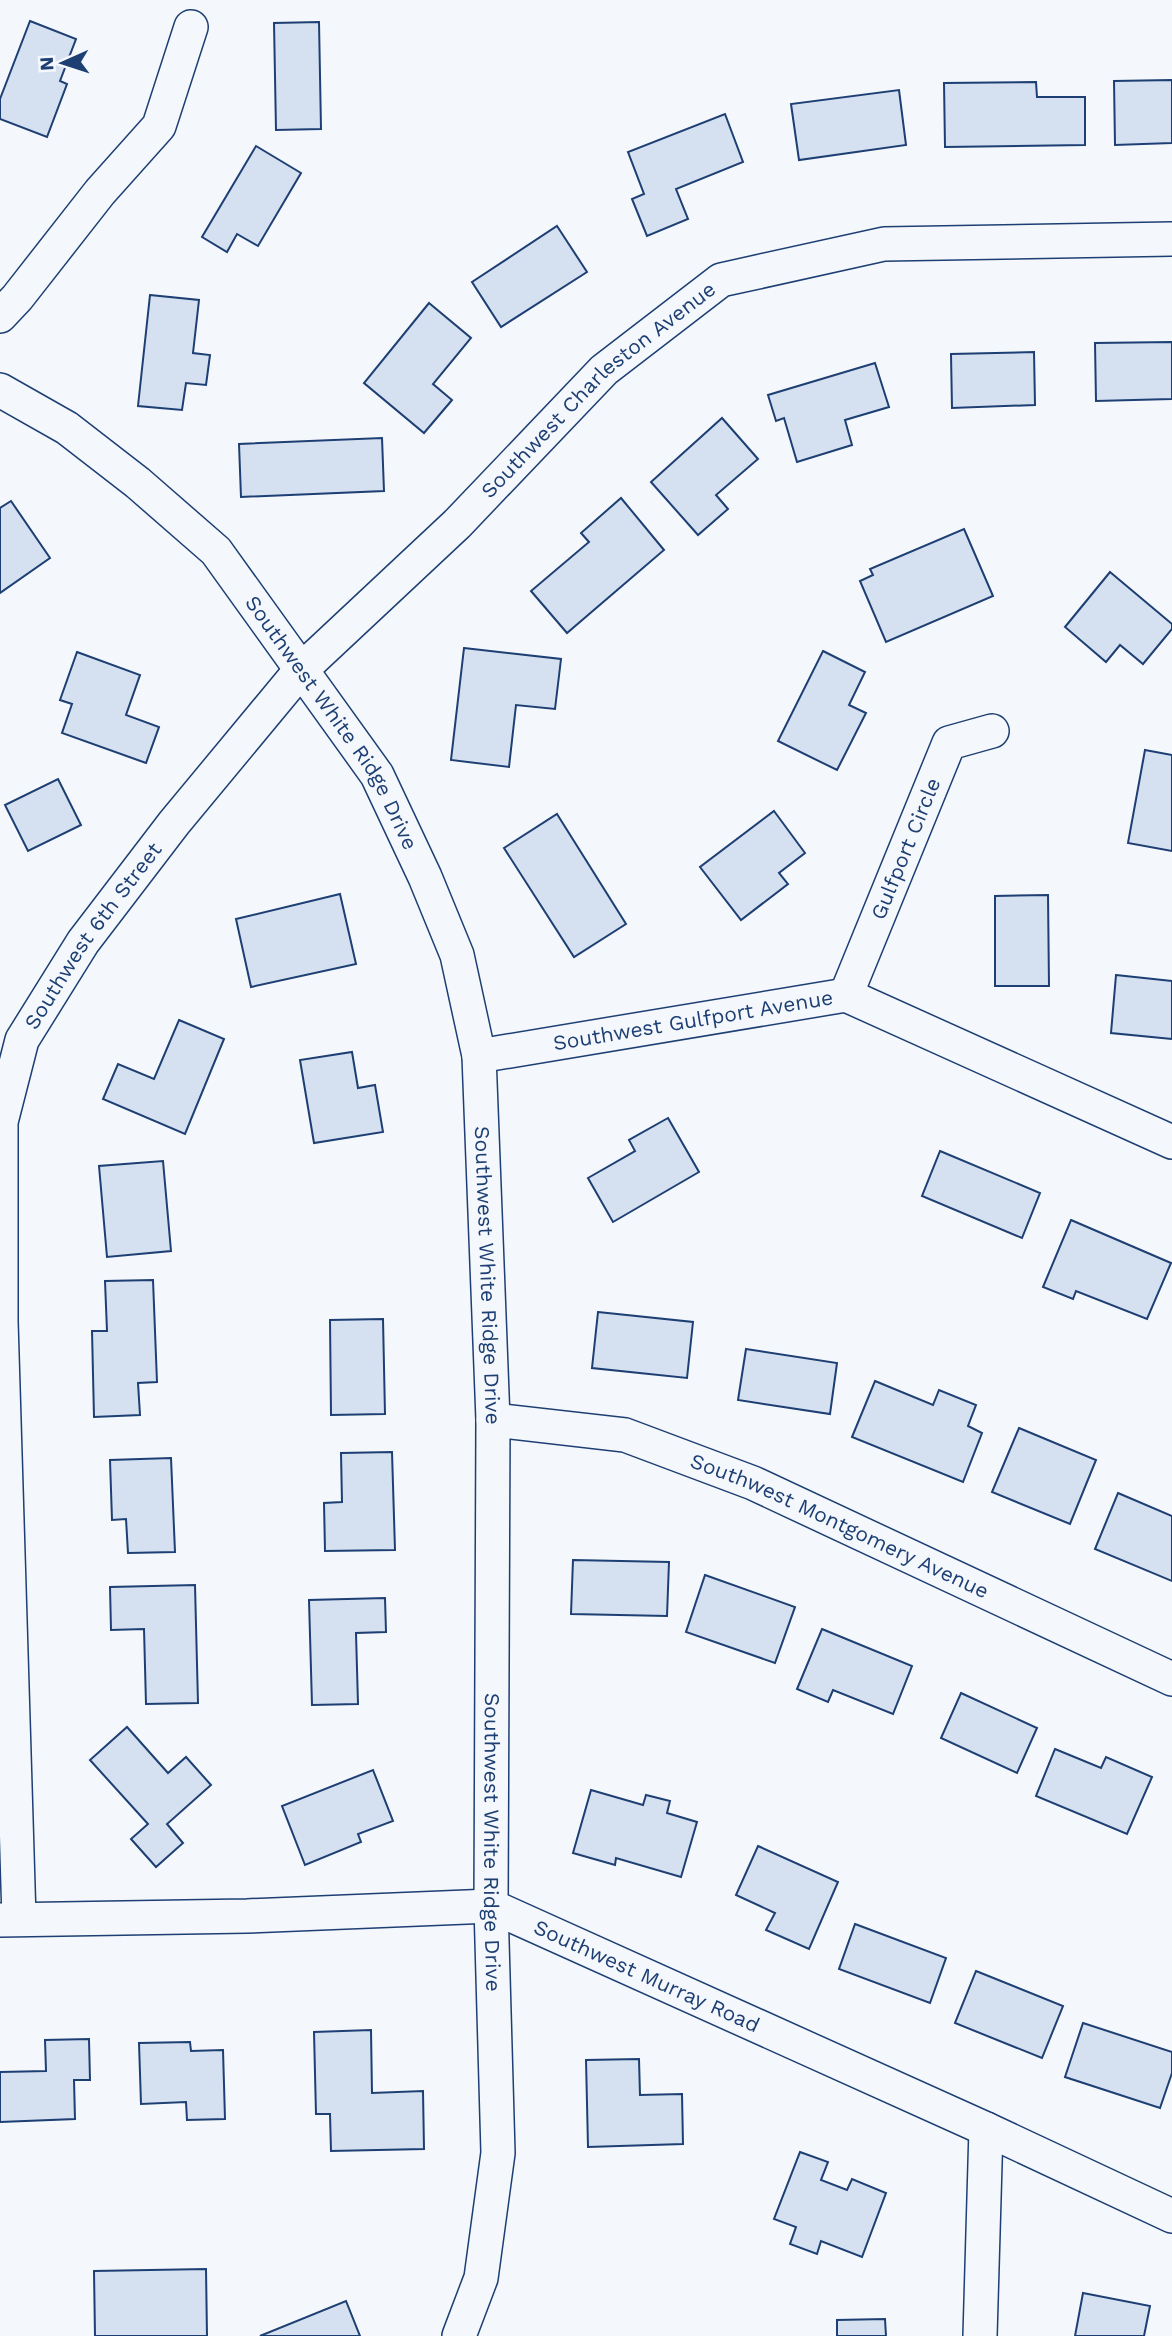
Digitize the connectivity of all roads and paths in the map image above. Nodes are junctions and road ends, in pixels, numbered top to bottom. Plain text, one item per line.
1 (191, 27) dead end
2 (1172, 239) edge
3 (0, 316) edge
4 (0, 390) edge
5 (300, 671) junction
6 (992, 731) dead end
7 (846, 996) junction
8 (479, 1056) junction
9 (1172, 1142) edge
10 (493, 1420) junction
11 (1172, 1679) edge
12 (491, 1906) junction
13 (9, 1920) edge
14 (985, 2129) junction
15 (1172, 2216) edge
16 (459, 2336) edge
17 (981, 2336) edge

1 - 3 street
2 - 5 street, Southwest Charleston Avenue
4 - 5 street, Southwest White Ridge Drive
5 - 8 street, Southwest White Ridge Drive
5 - 13 street, Southwest 6th Street
6 - 7 street, Gulfport Circle
7 - 8 street, Southwest Gulfport Avenue
7 - 9 street, Southwest Gulfport Avenue
8 - 10 street, Southwest White Ridge Drive
10 - 11 street, Southwest Montgomery Avenue
10 - 12 street, Southwest White Ridge Drive
12 - 13 street, Southwest Murray Road
12 - 14 street, Southwest Murray Road
12 - 16 street, Southwest White Ridge Drive
14 - 15 street, Southwest Murray Road
14 - 17 street

